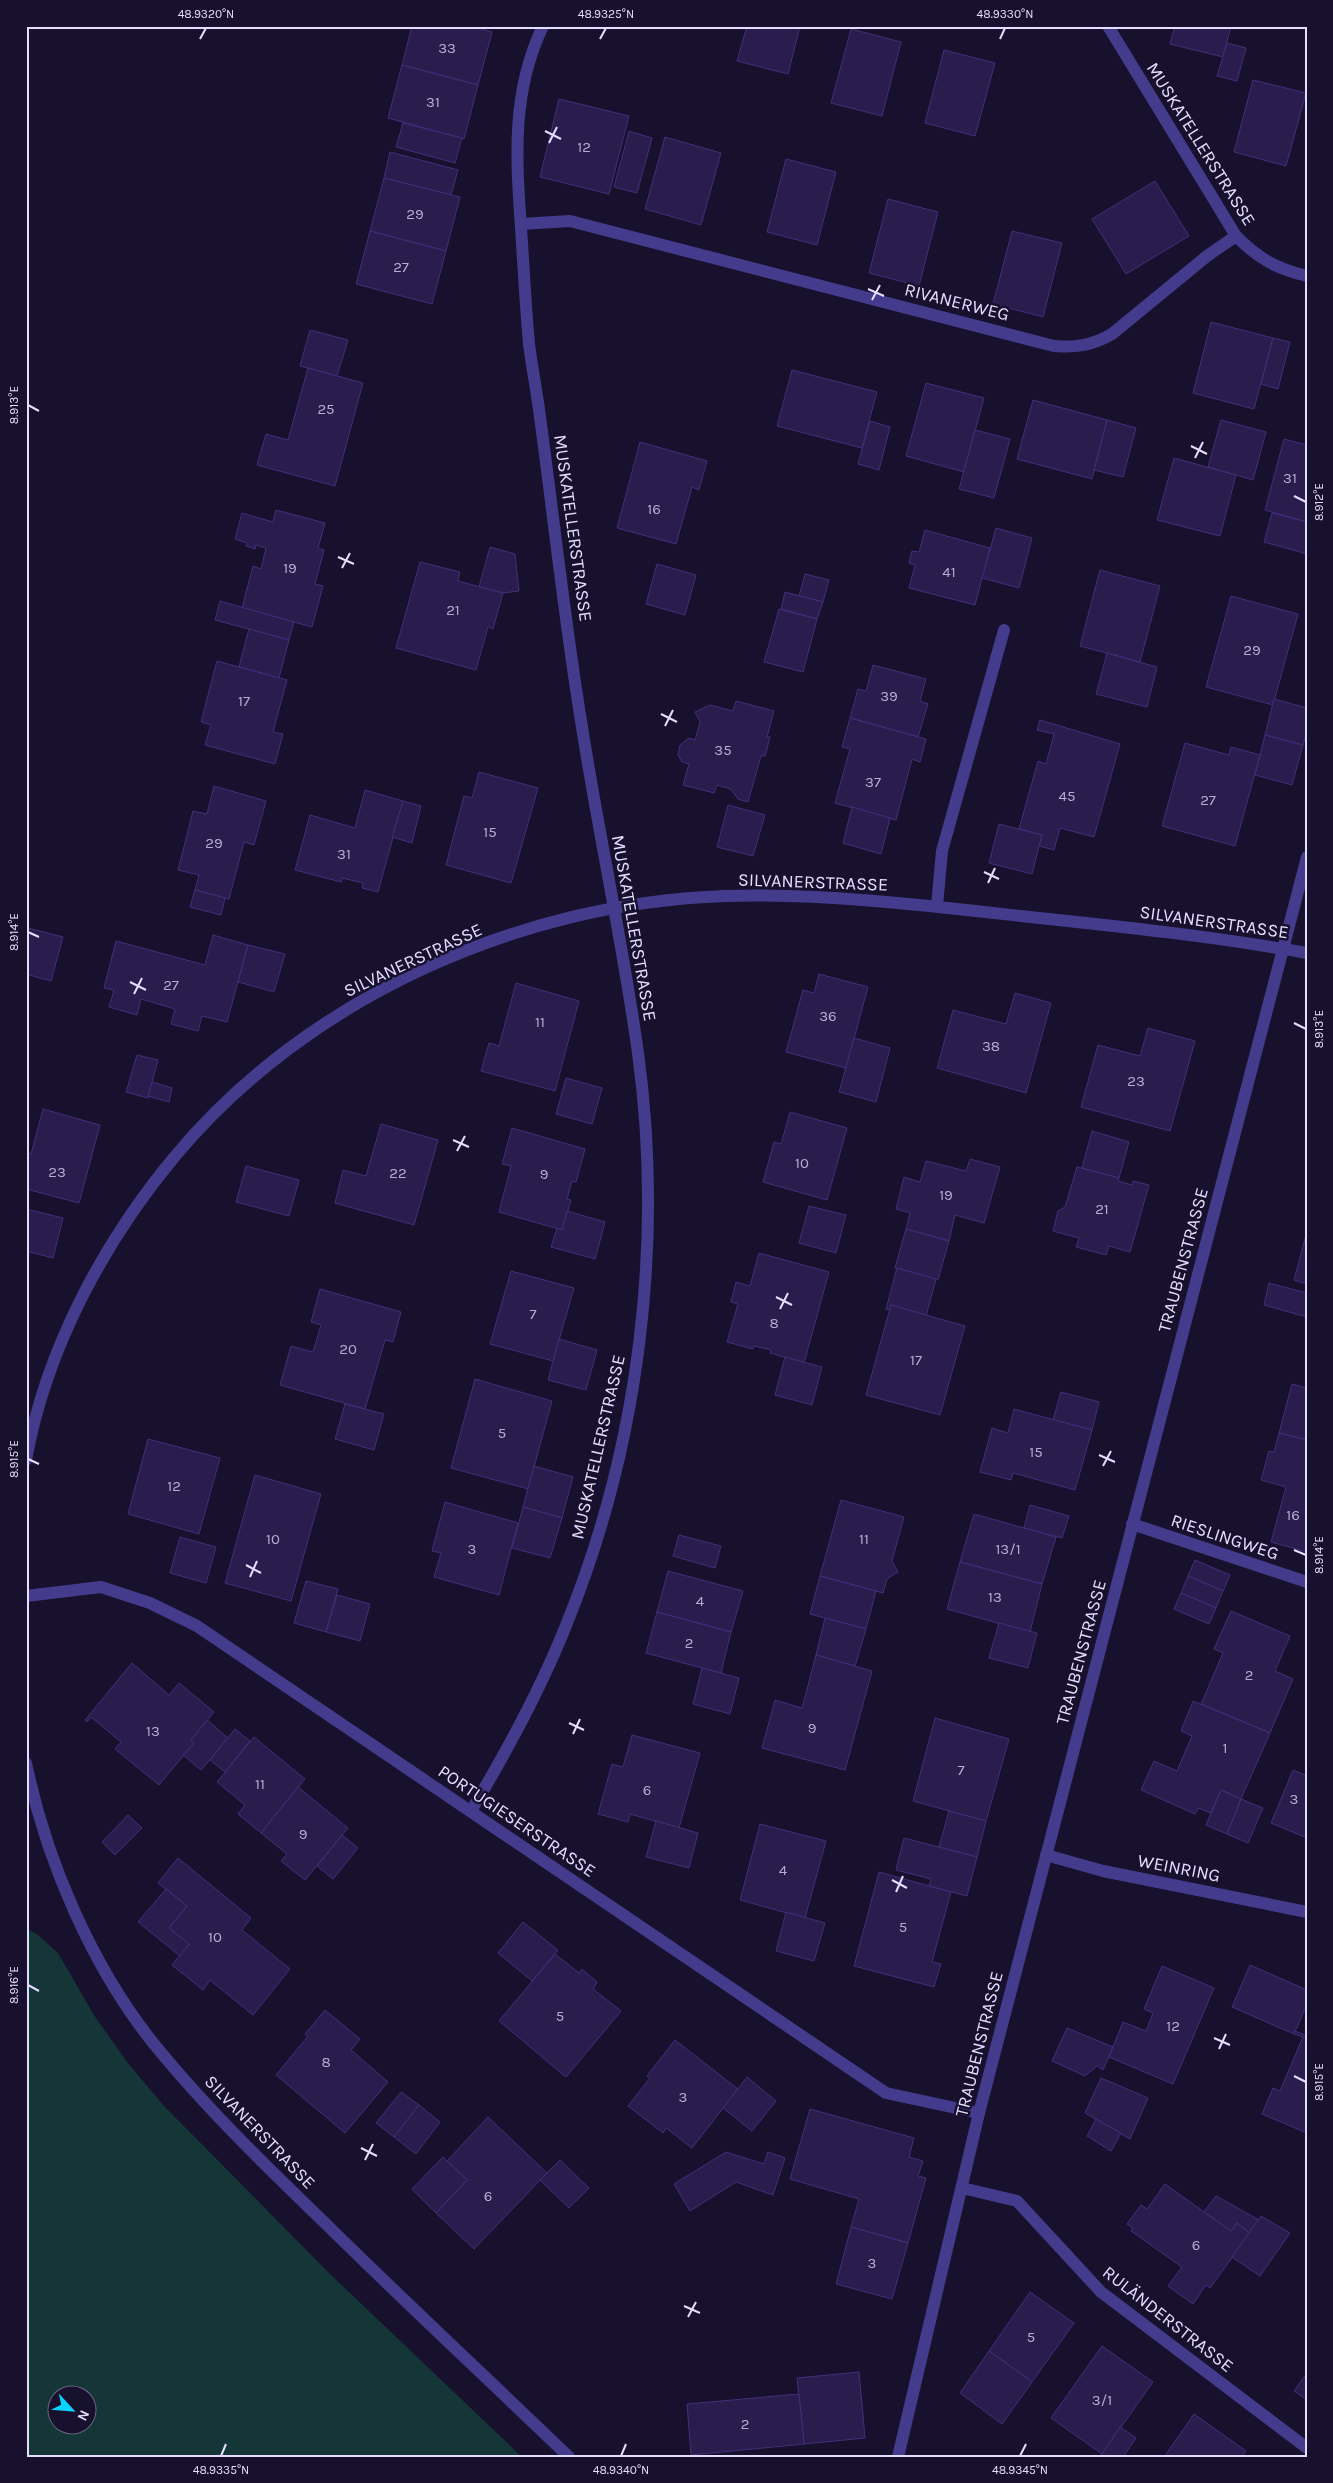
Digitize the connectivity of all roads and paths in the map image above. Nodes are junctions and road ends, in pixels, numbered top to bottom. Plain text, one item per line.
1 (543, 26) edge
2 (1108, 26) edge
3 (521, 224) junction
4 (1236, 236) junction
5 (1307, 276) edge
6 (1004, 630) dead end
7 (1307, 858) edge
8 (937, 906) junction
9 (614, 909) junction
10 (1282, 949) junction
11 (1307, 953) edge
12 (26, 1460) edge
13 (1132, 1524) junction
14 (1307, 1582) edge
15 (26, 1596) edge
16 (26, 1763) edge
17 (471, 1811) junction
18 (1046, 1855) junction
19 (1307, 1912) edge
20 (979, 2113) junction
21 (962, 2188) junction
22 (1307, 2448) edge
23 (569, 2457) edge
24 (898, 2457) edge

1 - 3 street, MUSKATELLERSTRASSE
2 - 4 street, MUSKATELLERSTRASSE
3 - 4 street, RIVANERWEG
3 - 9 street, MUSKATELLERSTRASSE
4 - 5 street, MUSKATELLERSTRASSE
6 - 8 street
7 - 10 street, TRAUBENSTRASSE
8 - 9 street, SILVANERSTRASSE
8 - 10 street, SILVANERSTRASSE
9 - 12 street, SILVANERSTRASSE
9 - 17 street, MUSKATELLERSTRASSE
10 - 11 street, SILVANERSTRASSE
10 - 13 street, TRAUBENSTRASSE
13 - 14 street, RIESLINGWEG
13 - 18 street, TRAUBENSTRASSE
15 - 17 street, PORTUGIESERSTRASSE
16 - 23 street, SILVANERSTRASSE
17 - 20 street, PORTUGIESERSTRASSE
18 - 19 street, WEINRING
18 - 20 street, TRAUBENSTRASSE
20 - 21 street, TRAUBENSTRASSE
21 - 22 street, RULÄNDERSTRASSE
21 - 24 street, TRAUBENSTRASSE

